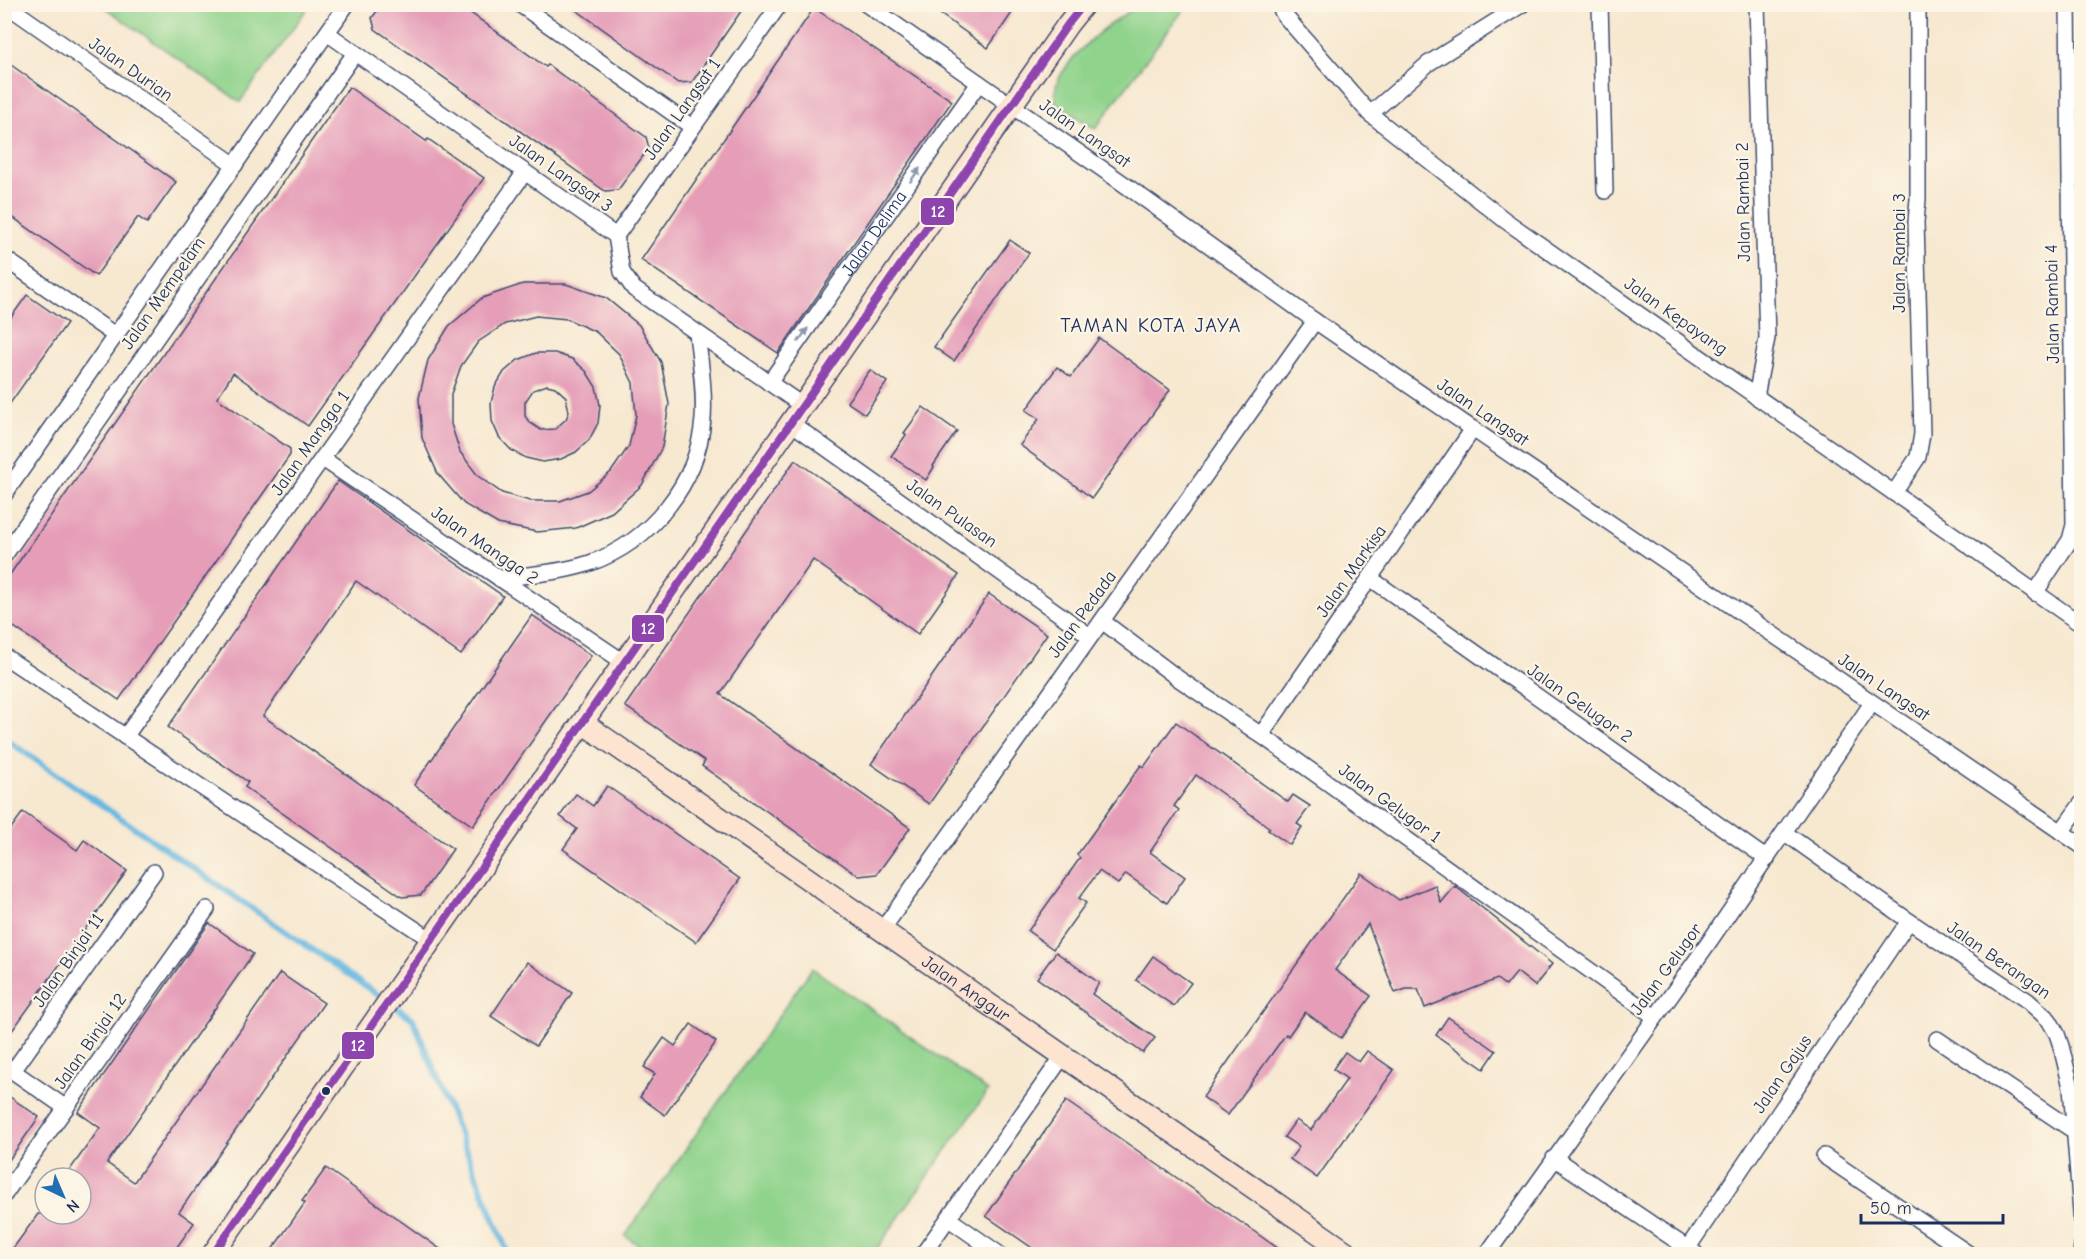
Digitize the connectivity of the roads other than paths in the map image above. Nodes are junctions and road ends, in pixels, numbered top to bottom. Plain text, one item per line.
1 (5, 4) edge
2 (347, 4) edge
3 (519, 4) edge
4 (780, 4) edge
5 (866, 4) edge
6 (1084, 4) edge
7 (1278, 4) edge
8 (1522, 4) edge
9 (1600, 4) edge
10 (1757, 4) edge
11 (1918, 4) edge
12 (2068, 4) edge
13 (327, 33) junction
14 (355, 53) junction
15 (979, 83) junction
16 (1011, 105) junction
17 (1370, 114) junction
18 (692, 127) junction
19 (235, 165) junction
20 (525, 172) junction
21 (1605, 191) dead end
22 (616, 236) junction
23 (4, 258) edge
24 (1315, 321) junction
25 (698, 333) junction
26 (116, 336) junction
27 (770, 382) junction
28 (1756, 397) junction
29 (797, 415) junction
30 (1473, 429) junction
31 (323, 459) junction
32 (1894, 494) junction
33 (4, 495) edge
34 (4, 556) edge
35 (1370, 578) junction
36 (500, 579) junction
37 (2036, 593) junction
38 (1102, 621) junction
39 (2082, 625) edge
40 (1090, 636) junction
41 (4, 656) edge
42 (625, 663) junction
43 (1872, 703) junction
44 (583, 723) junction
45 (1261, 735) junction
46 (125, 737) junction
47 (2082, 803) edge
48 (2061, 832) junction
49 (1785, 833) junction
50 (2082, 846) edge
51 (1767, 859) junction
52 (154, 872) dead end
53 (207, 909) dead end
54 (1909, 921) junction
55 (882, 930) junction
56 (433, 941) junction
57 (1655, 1017) junction
58 (1937, 1039) dead end
59 (1063, 1056) junction
60 (9, 1068) edge
61 (66, 1108) junction
62 (2074, 1131) junction
63 (1824, 1156) dead end
64 (1554, 1158) junction
65 (4, 1195) edge
66 (949, 1219) junction
67 (2082, 1225) edge
68 (2082, 1246) edge
69 (1691, 1252) edge
70 (213, 1254) edge
71 (923, 1254) edge
72 (999, 1254) edge
73 (1349, 1254) edge
74 (1487, 1254) edge
75 (1969, 1254) edge
76 (2081, 1254) edge

1 - 19 street, Jalan Durian
2 - 13 street, Jalan Mempelam
3 - 18 street
4 - 18 street, Jalan Langsat 1
5 - 15 street, Jalan Langsat
6 - 16 street
7 - 17 street, Jalan Kepayang
8 - 17 street
9 - 21 street
10 - 28 street, Jalan Rambai 2
11 - 32 street, Jalan Rambai 3
12 - 37 street, Jalan Rambai 4
13 - 14 street, Jalan Langsat 3
13 - 19 street, Jalan Mempelam
14 - 20 street, Jalan Langsat 3
14 - 34 street, Jalan Mempelam
15 - 16 street, Jalan Langsat
27 -> 15 street, Jalan Delima
16 - 24 street, Jalan Langsat
16 - 29 street
17 - 28 street, Jalan Kepayang
18 - 22 street, Jalan Langsat 1
19 - 26 street, Jalan Mempelam
20 - 22 street, Jalan Langsat 3
20 - 31 street, Jalan Mangga 1
22 - 25 street, Jalan Langsat 3
23 - 26 street
24 - 30 street, Jalan Langsat
24 - 38 street, Jalan Pedada
25 - 27 street, Jalan Langsat 3
25 - 36 street
26 - 33 street, Jalan Mempelam
27 - 29 street, Jalan Langsat 3
28 - 32 street, Jalan Kepayang
29 - 40 street, Jalan Pulasan
29 - 42 street
30 - 35 street, Jalan Markisa
30 - 43 street, Jalan Langsat
31 - 36 street, Jalan Mangga 2
31 - 46 street, Jalan Mangga 1
32 - 37 street, Jalan Kepayang
35 - 45 street, Jalan Markisa
35 - 51 street, Jalan Gelugor 2
36 - 42 street, Jalan Mangga 2
37 - 39 street, Jalan Kepayang
38 - 40 street, Jalan Pedada
38 - 45 street, Jalan Gelugor 1
40 - 55 street, Jalan Pedada
41 - 46 street
42 - 44 street
43 - 48 street, Jalan Langsat
43 - 49 street, Jalan Gelugor
44 - 55 street, Jalan Anggur
44 - 56 street
45 - 57 street, Jalan Gelugor 1
46 - 56 street
47 - 48 street
48 - 50 street, Jalan Langsat
49 - 51 street, Jalan Gelugor
49 - 54 street, Jalan Berangan
51 - 57 street, Jalan Gelugor
52 - 60 street, Jalan Binjai 11
53 - 61 street, Jalan Binjai 12
54 - 62 street, Jalan Berangan
54 - 69 street, Jalan Gajus
55 - 59 street, Jalan Anggur
56 - 70 street
57 - 64 street, Jalan Gelugor
58 - 62 street
59 - 66 street
59 - 73 street, Jalan Anggur
60 - 61 street
61 - 65 street, Jalan Binjai 12
62 - 67 street, Jalan Berangan
63 - 75 street
64 - 69 street
64 - 74 street, Jalan Gelugor
66 - 71 street
66 - 72 street
68 - 76 street

